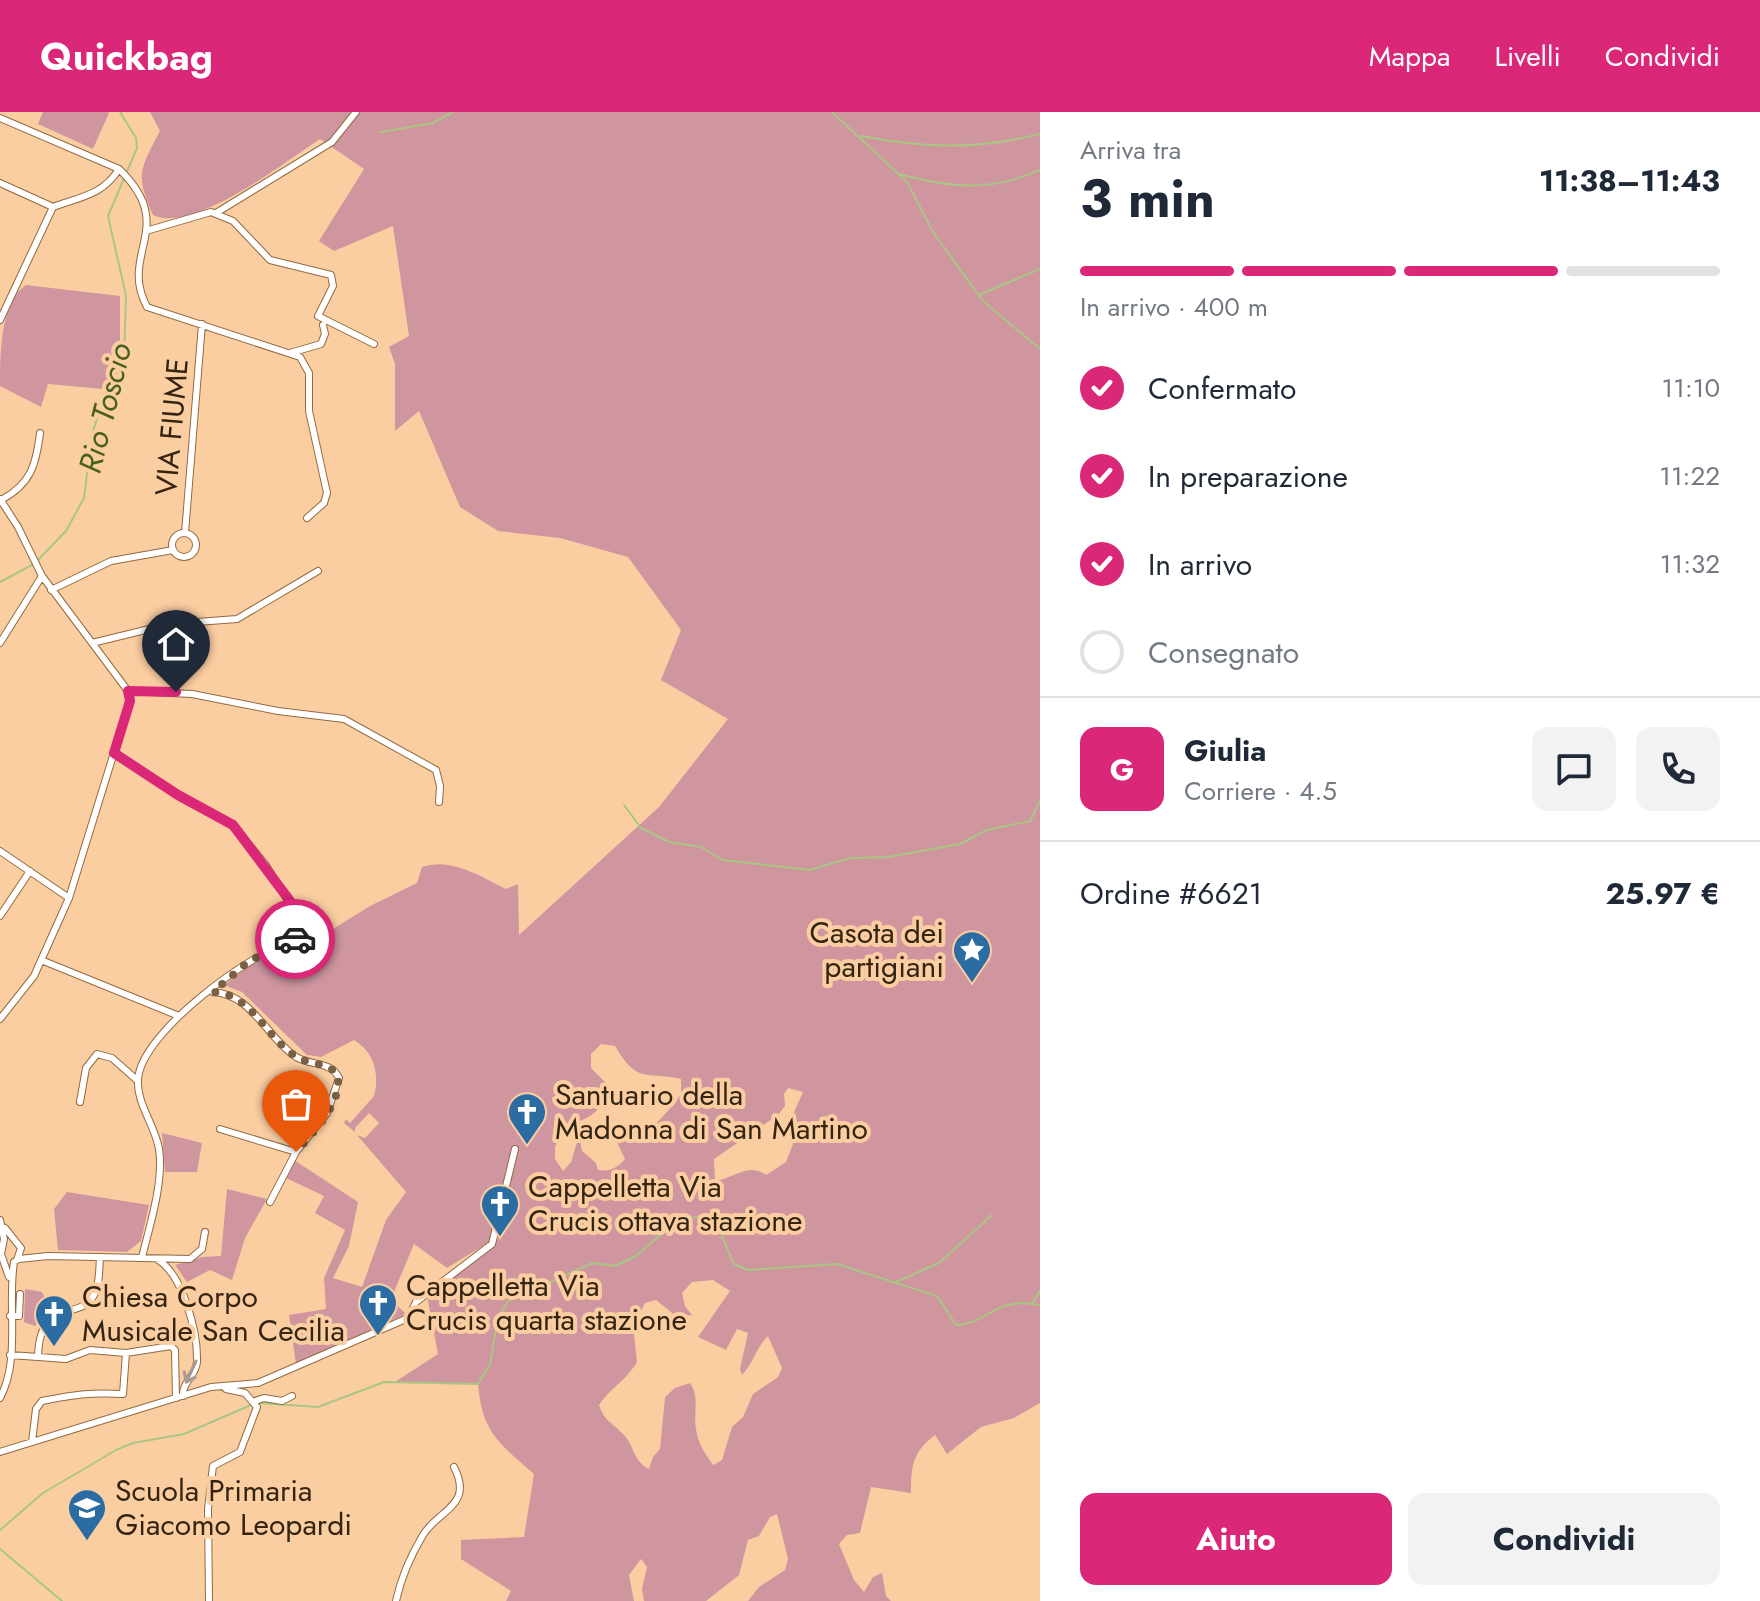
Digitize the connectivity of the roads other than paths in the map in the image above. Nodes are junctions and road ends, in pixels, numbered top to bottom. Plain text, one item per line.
1 (356, 112) edge
2 (0, 118) edge
3 (120, 170) junction
4 (0, 183) edge
5 (53, 207) junction
6 (216, 213) junction
7 (146, 231) junction
8 (1, 316) edge
9 (202, 324) junction
10 (323, 325) dead end
11 (374, 344) dead end
12 (290, 353) junction
13 (40, 433) dead end
14 (0, 500) edge
15 (307, 518) dead end
16 (185, 533) junction
17 (173, 550) junction
18 (318, 571) dead end
19 (42, 576) junction
20 (51, 590) junction
21 (0, 643) edge
22 (92, 643) junction
23 (128, 691) junction
24 (114, 753) junction
25 (439, 802) dead end
26 (0, 851) edge
27 (30, 871) junction
28 (69, 898) junction
29 (0, 916) edge
30 (41, 960) junction
31 (213, 992) junction
32 (179, 1016) junction
33 (0, 1019) edge
34 (138, 1081) junction
35 (80, 1102) dead end
36 (220, 1129) dead end
37 (515, 1149) dead end
38 (296, 1152) junction
39 (270, 1202) dead end
40 (0, 1218) edge
41 (205, 1232) dead end
42 (12, 1241) junction
43 (1, 1247) edge
44 (22, 1250) junction
45 (48, 1256) junction
46 (100, 1257) junction
47 (142, 1257) junction
48 (157, 1259) junction
49 (177, 1259) junction
50 (8, 1260) edge
51 (170, 1268) junction
52 (20, 1294) dead end
53 (10, 1316) junction
54 (126, 1353) junction
55 (10, 1355) junction
56 (38, 1356) junction
57 (219, 1387) junction
58 (292, 1396) dead end
59 (180, 1397) junction
60 (0, 1398) edge
61 (256, 1403) junction
62 (32, 1442) junction
63 (0, 1452) edge
64 (454, 1467) dead end
65 (209, 1601) edge
66 (396, 1601) edge

1 - 6 street
2 - 3 street
3 - 5 street
3 - 7 street
4 - 5 street
5 - 8 street
6 - 7 street
6 - 11 street
7 - 9 street
9 - 12 street
9 - 16 street, VIA FIUME
10 - 12 street
12 - 15 street
13 - 14 street
14 - 19 street
16 - 17 street
16 - 17 street
17 - 20 street
18 - 22 street
19 - 20 street
19 - 21 street
20 - 22 street
22 - 23 street
23 - 24 street
23 - 25 street
24 - 28 street
24 - 31 street
26 - 27 street
27 - 28 street
27 - 29 street
28 - 30 street
30 - 32 street
30 - 33 street
31 - 32 street
31 - 38 street
32 - 34 street
34 - 35 street
34 - 47 street
36 - 38 street
37 - 57 street
38 - 39 street
40 - 42 street
40 - 43 street
41 - 49 street
42 - 43 street
42 - 44 street
43 - 50 street
44 - 45 street
44 - 50 street
45 - 46 street
45 - 50 street
46 - 47 street
46 - 56 street
47 - 48 street
48 - 49 street
48 - 51 street
49 - 51 street
50 - 53 street
51 -> 59 street
52 - 53 street
53 - 55 street
54 - 56 street
54 - 59 street
54 - 62 street
55 - 56 street
55 - 60 street
57 - 59 street
57 - 61 street
58 - 61 street
59 - 62 street
61 - 65 street
62 - 63 street
64 - 66 street

